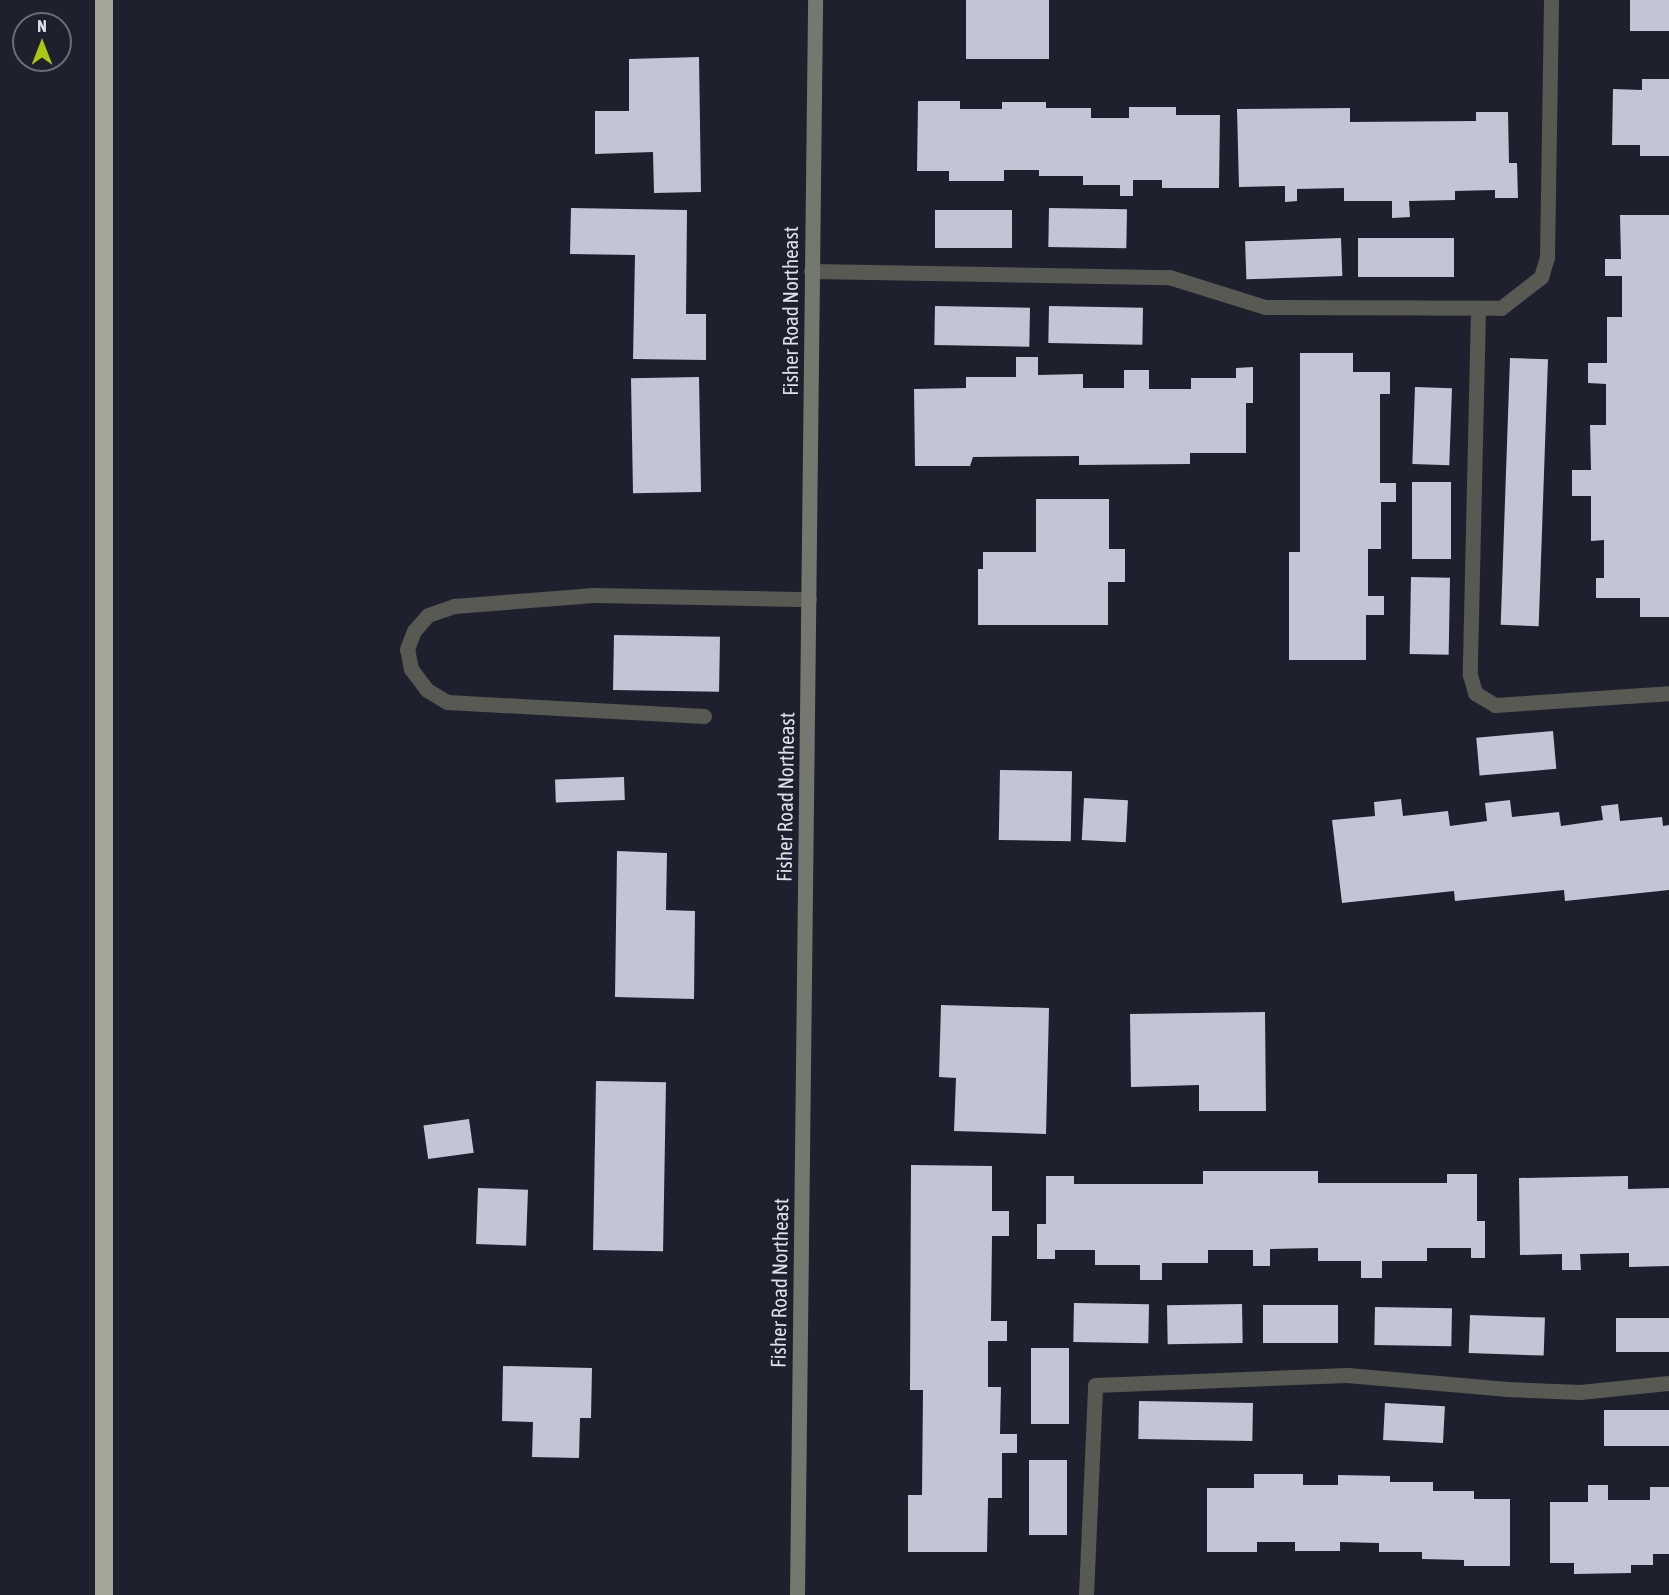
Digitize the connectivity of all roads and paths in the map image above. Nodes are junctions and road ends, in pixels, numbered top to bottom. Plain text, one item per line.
1 (104, 0) edge
2 (815, 0) edge
3 (1551, 0) edge
4 (811, 271) junction
5 (1478, 309) junction
6 (809, 599) junction
7 (1669, 693) edge
8 (704, 716) dead end
9 (1669, 1383) edge
10 (104, 1595) edge
11 (797, 1595) edge
12 (1086, 1595) edge

1 - 10 highway
2 - 4 street, Fisher Road Northeast
3 - 5 lane
4 - 5 lane
4 - 6 street, Fisher Road Northeast
5 - 7 lane
6 - 8 lane
6 - 11 street, Fisher Road Northeast
9 - 12 lane

